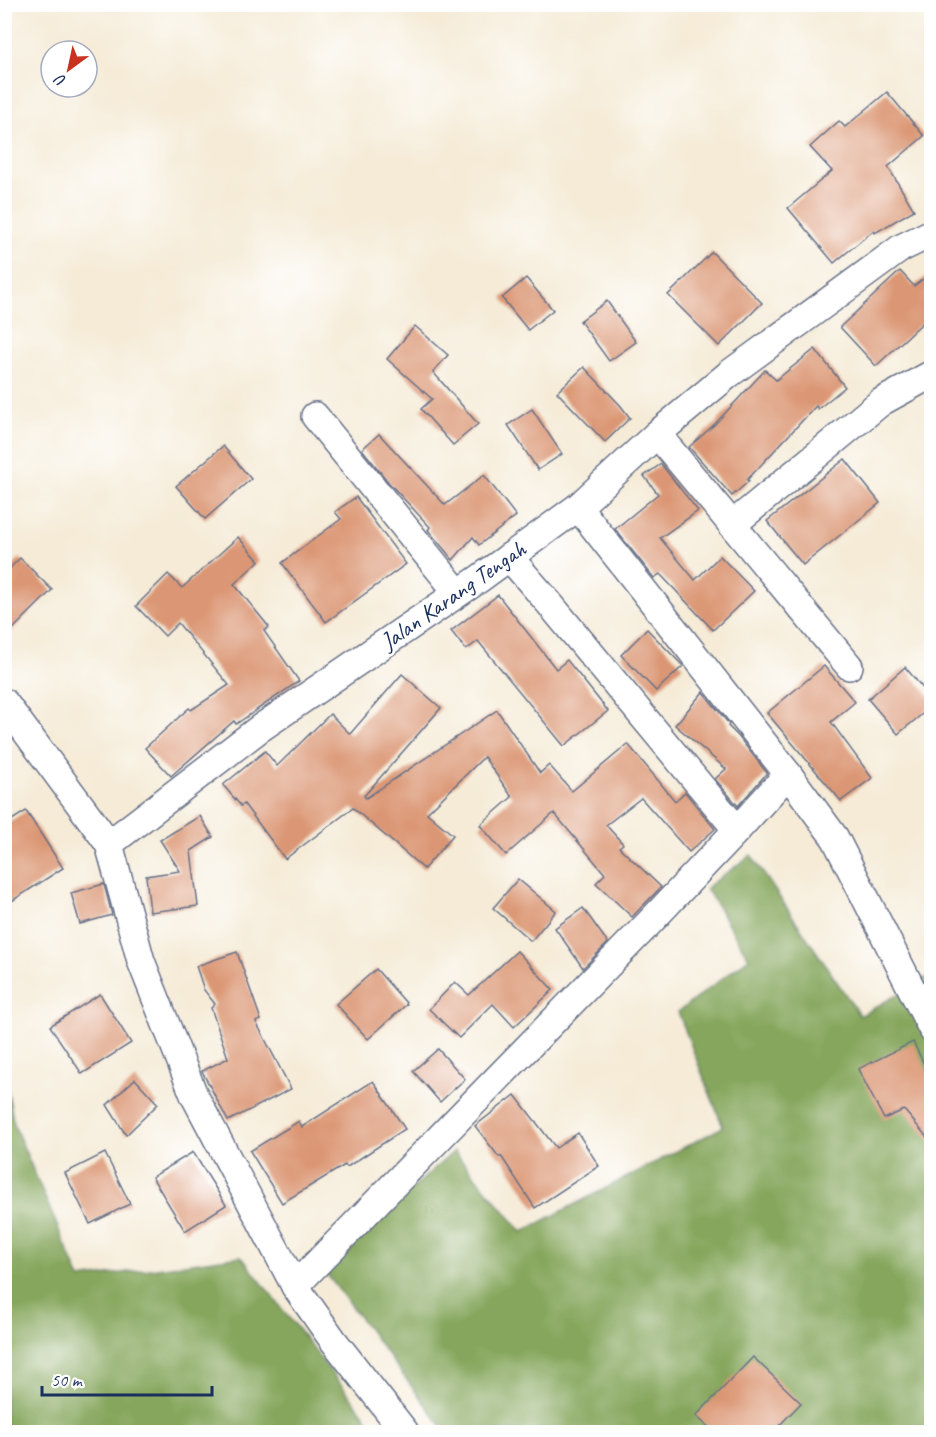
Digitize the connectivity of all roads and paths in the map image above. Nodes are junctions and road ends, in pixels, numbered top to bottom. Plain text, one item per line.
1 (932, 233) edge
2 (932, 374) edge
3 (315, 416) dead end
4 (657, 434) junction
5 (578, 507) junction
6 (732, 525) junction
7 (509, 557) junction
8 (458, 593) junction
9 (849, 666) dead end
10 (4, 702) edge
11 (788, 774) junction
12 (737, 830) junction
13 (109, 844) junction
14 (932, 1029) edge
15 (295, 1286) junction
16 (405, 1432) edge

1 - 4 street, Jalan Karang Tengah
2 - 6 street
3 - 8 street
4 - 5 street, Jalan Karang Tengah
4 - 6 street
5 - 7 street, Jalan Karang Tengah
5 - 11 street
6 - 9 street
7 - 8 street, Jalan Karang Tengah
7 - 12 street
8 - 13 street, Jalan Karang Tengah
10 - 13 street
11 - 12 street
11 - 14 street
12 - 15 street
13 - 15 street
15 - 16 street

